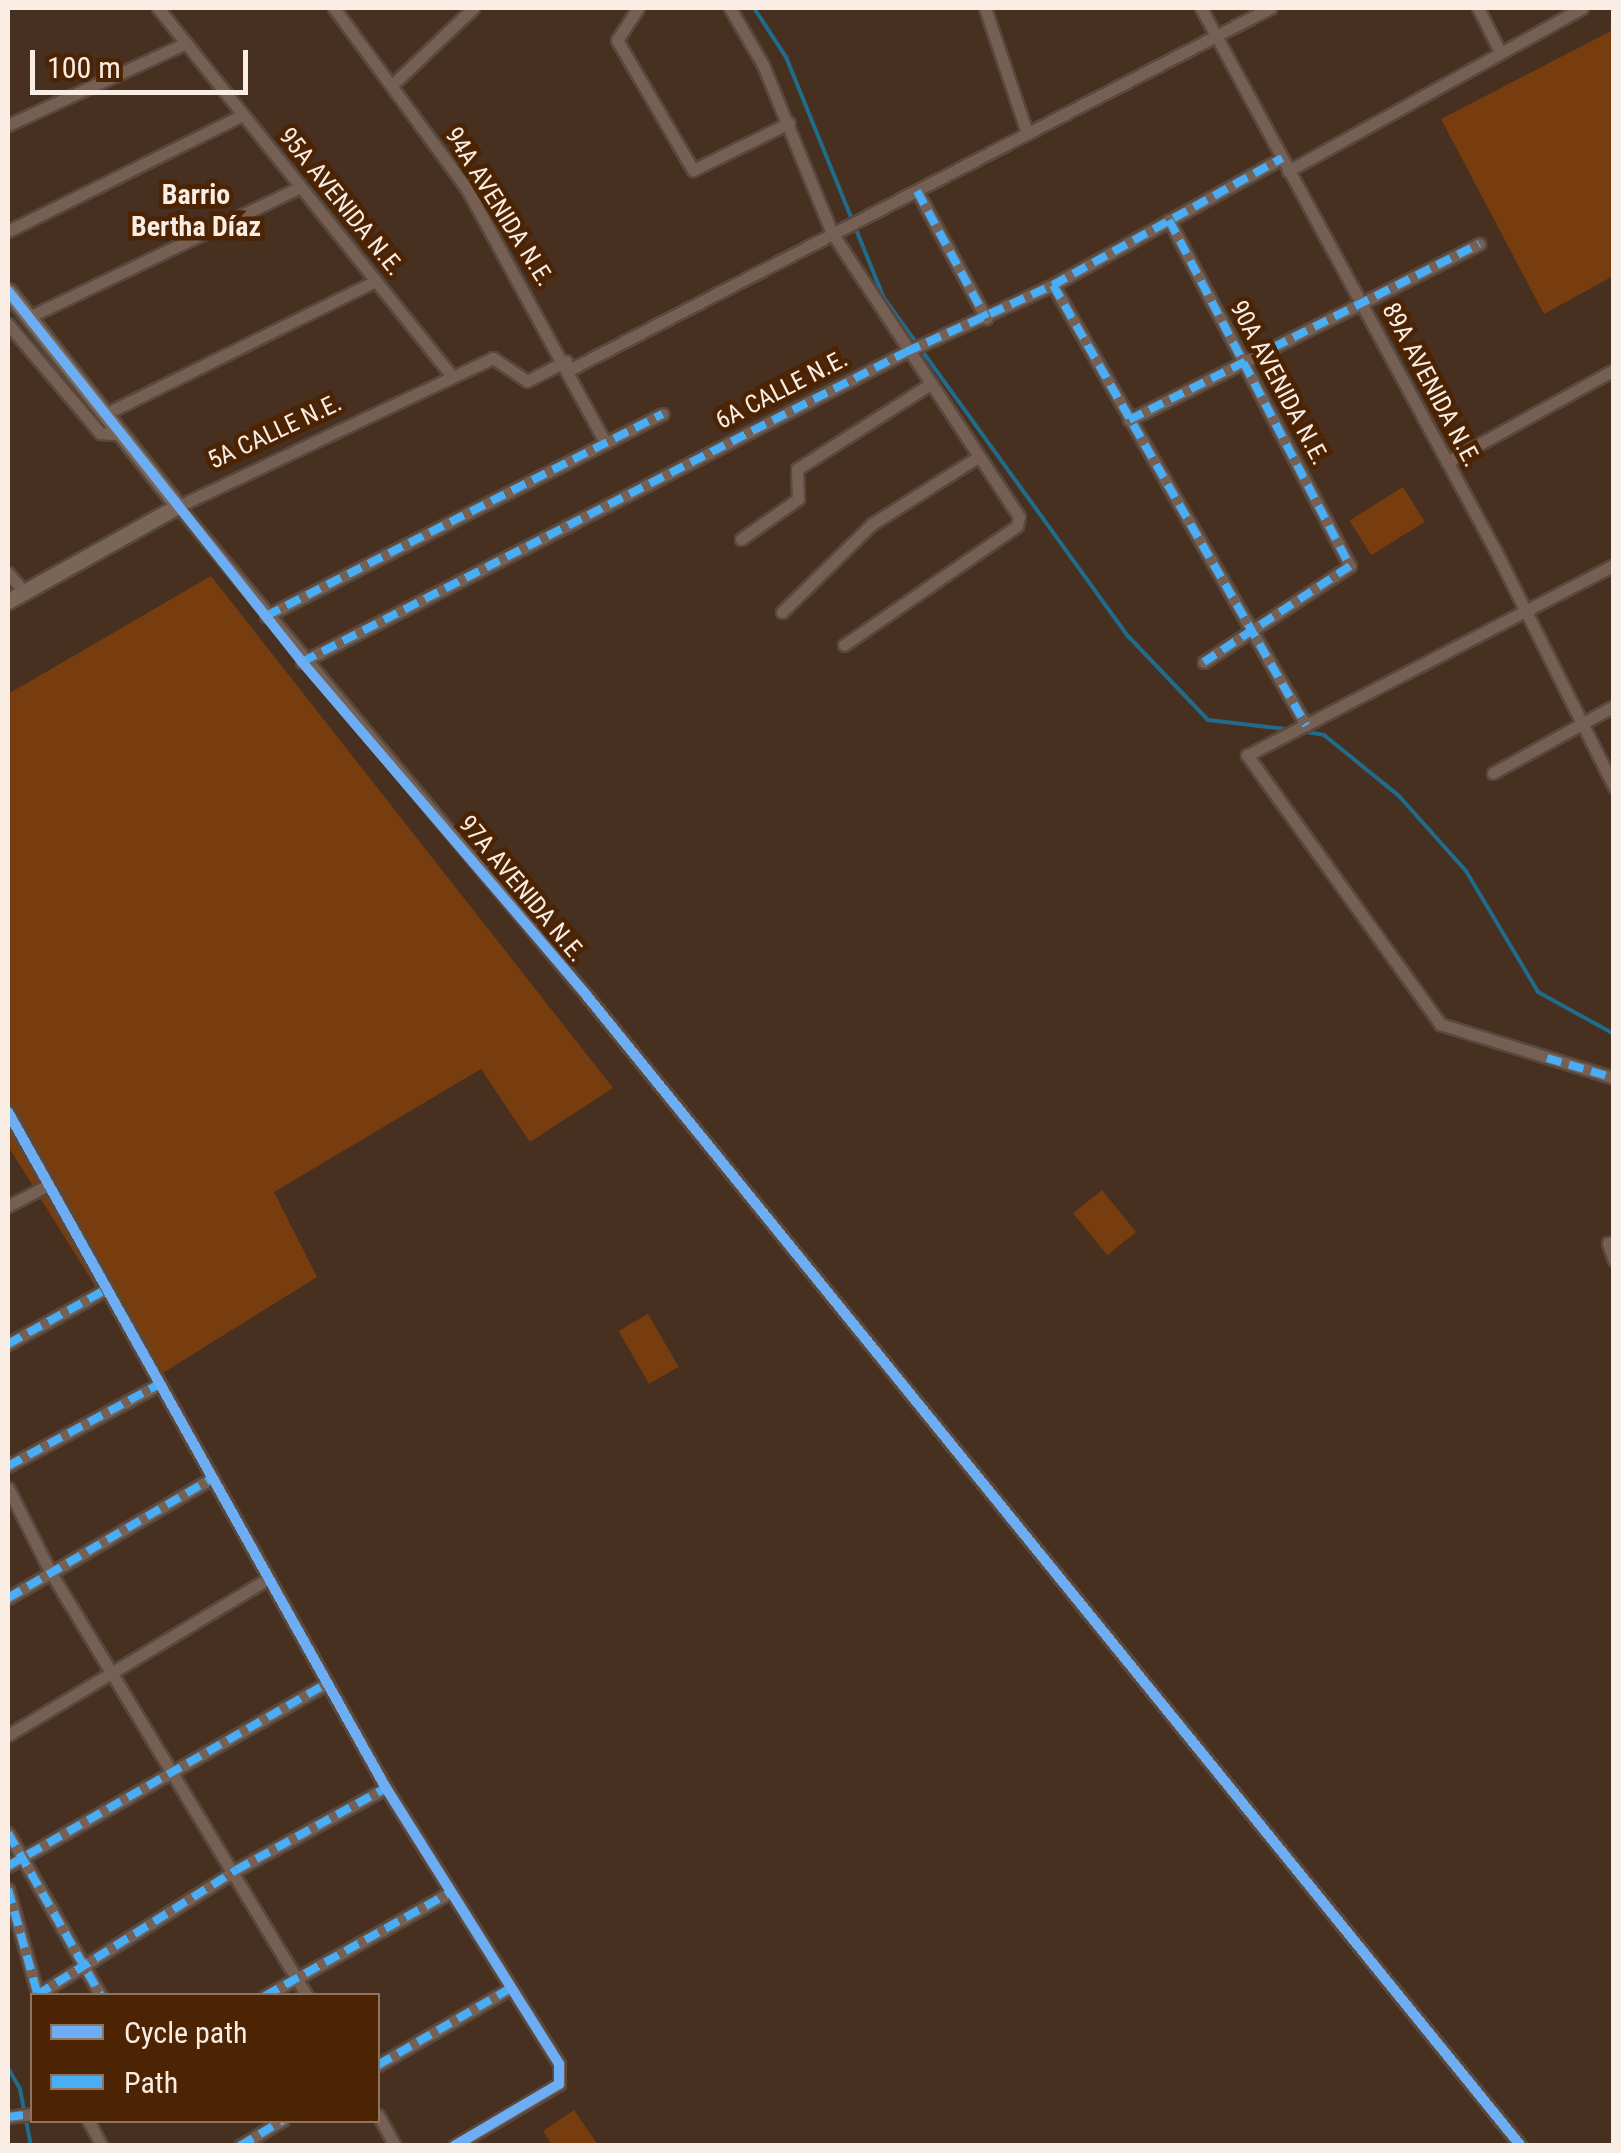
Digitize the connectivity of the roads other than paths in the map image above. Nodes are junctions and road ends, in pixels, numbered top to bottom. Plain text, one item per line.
1 (158, 8) edge
2 (334, 8) edge
3 (472, 8) edge
4 (638, 8) edge
5 (730, 8) edge
6 (986, 8) edge
7 (1201, 8) edge
8 (1270, 8) edge
9 (1478, 8) edge
10 (1582, 8) edge
11 (1216, 36) junction
12 (186, 43) junction
13 (1500, 52) junction
14 (392, 85) junction
15 (243, 115) junction
16 (788, 123) junction
17 (8, 126) edge
18 (1027, 133) junction
19 (1282, 158) junction
20 (1288, 170) junction
21 (300, 187) junction
22 (918, 192) junction
23 (1169, 220) junction
24 (8, 230) edge
25 (832, 233) junction
26 (1479, 244) dead end
27 (375, 280) junction
28 (1053, 285) junction
29 (8, 291) edge
30 (1359, 300) junction
31 (29, 317) junction
32 (986, 318) junction
33 (8, 324) edge
34 (906, 352) junction
35 (1241, 361) junction
36 (568, 365) junction
37 (1614, 370) edge
38 (452, 376) junction
39 (929, 386) junction
40 (105, 414) junction
41 (662, 414) dead end
42 (1130, 420) junction
43 (121, 435) junction
44 (605, 442) junction
45 (978, 456) junction
46 (1446, 462) junction
47 (178, 506) junction
48 (741, 538) dead end
49 (1614, 565) edge
50 (8, 573) edge
51 (24, 592) junction
52 (8, 601) edge
53 (1526, 611) junction
54 (782, 612) dead end
55 (266, 616) junction
56 (1252, 634) junction
57 (844, 645) dead end
58 (302, 662) junction
59 (1204, 662) dead end
60 (1614, 706) edge
61 (1580, 724) junction
62 (1306, 726) junction
63 (1493, 772) dead end
64 (1614, 786) edge
65 (1614, 1078) edge
66 (8, 1112) edge
67 (48, 1185) junction
68 (8, 1206) edge
69 (1614, 1242) edge
70 (1614, 1260) edge
71 (105, 1290) junction
72 (8, 1344) edge
73 (156, 1386) junction
74 (8, 1466) edge
75 (209, 1480) junction
76 (8, 1488) edge
77 (51, 1574) junction
78 (266, 1580) junction
79 (8, 1598) edge
80 (113, 1672) junction
81 (327, 1683) junction
82 (8, 1734) edge
83 (173, 1772) junction
84 (386, 1788) junction
85 (8, 1833) edge
86 (21, 1858) junction
87 (8, 1866) edge
88 (236, 1870) junction
89 (8, 1890) edge
90 (450, 1892) junction
91 (83, 1966) junction
92 (296, 1977) junction
93 (509, 1988) junction
94 (36, 1993) edge
95 (40, 1993) edge
96 (99, 1993) edge
97 (270, 1993) edge
98 (305, 1993) edge
99 (380, 2064) edge
100 (380, 2119) edge
101 (90, 2123) edge
102 (278, 2123) edge
103 (102, 2146) edge
104 (240, 2146) edge
105 (395, 2146) edge
106 (454, 2146) edge
107 (1521, 2146) edge

1 - 12 street, 95A AVENIDA N.E.
2 - 14 street, 94A AVENIDA N.E.
3 - 14 street
4 - 16 street
5 - 16 street
6 - 18 street
7 - 11 street, 89A AVENIDA N.E.
8 - 11 street
9 - 13 street
10 - 13 street
11 - 18 street
11 - 19 street, 89A AVENIDA N.E.
12 - 15 street, 95A AVENIDA N.E.
12 - 17 street
13 - 20 street
14 - 36 street, 94A AVENIDA N.E.
15 - 21 street, 95A AVENIDA N.E.
15 - 24 street
16 - 25 street
18 - 22 street
19 - 20 street, 89A AVENIDA N.E.
19 - 23 street, 6A CALLE N.E.
20 - 30 street, 89A AVENIDA N.E.
21 - 27 street, 95A AVENIDA N.E.
21 - 31 street
22 - 25 street
22 - 32 street
23 - 28 street, 6A CALLE N.E.
23 - 35 street, 90A AVENIDA N.E.
25 - 34 street
25 - 36 street
26 - 30 street
27 - 38 street, 95A AVENIDA N.E.
27 - 40 street
28 - 32 street, 6A CALLE N.E.
28 - 42 street
29 - 31 street, 97A AVENIDA N.E.
30 - 35 street
30 - 46 street, 89A AVENIDA N.E.
31 - 40 street, 97A AVENIDA N.E.
32 - 34 street, 6A CALLE N.E.
33 - 43 street
34 - 39 street
34 - 58 street, 6A CALLE N.E.
35 - 42 street
35 - 56 street, 90A AVENIDA N.E.
36 - 38 street, 5A CALLE N.E.
36 - 44 street, 94A AVENIDA N.E.
37 - 46 street
38 - 47 street, 5A CALLE N.E.
39 - 45 street
39 - 48 street
40 - 43 street, 97A AVENIDA N.E.
41 - 44 street
42 - 56 street
43 - 47 street, 97A AVENIDA N.E.
44 - 55 street
45 - 54 street
45 - 57 street
46 - 53 street, 89A AVENIDA N.E.
47 - 51 street, 5A CALLE N.E.
47 - 55 street, 97A AVENIDA N.E.
49 - 53 street
50 - 51 street
51 - 52 street, 5A CALLE N.E.
53 - 61 street, 89A AVENIDA N.E.
53 - 62 street
55 - 58 street, 97A AVENIDA N.E.
56 - 59 street
56 - 62 street
58 - 107 street, 97A AVENIDA N.E.
60 - 61 street
61 - 63 street
61 - 64 street, 89A AVENIDA N.E.
62 - 65 street
66 - 67 street
67 - 68 street
67 - 71 street
69 - 70 street
71 - 72 street
71 - 73 street
73 - 74 street
73 - 75 street
75 - 77 street
75 - 78 street
76 - 77 street
77 - 79 street
77 - 80 street
78 - 80 street
78 - 81 street
80 - 82 street
80 - 83 street
81 - 83 street
81 - 84 street
83 - 86 street
83 - 88 street
84 - 88 street
84 - 90 street
85 - 86 street
86 - 87 street
86 - 91 street
88 - 91 street
88 - 92 street
89 - 94 street
90 - 92 street
90 - 93 street
91 - 95 street
91 - 96 street
92 - 97 street
92 - 98 street
93 - 99 street
93 - 106 street
100 - 105 street
101 - 103 street
102 - 104 street

